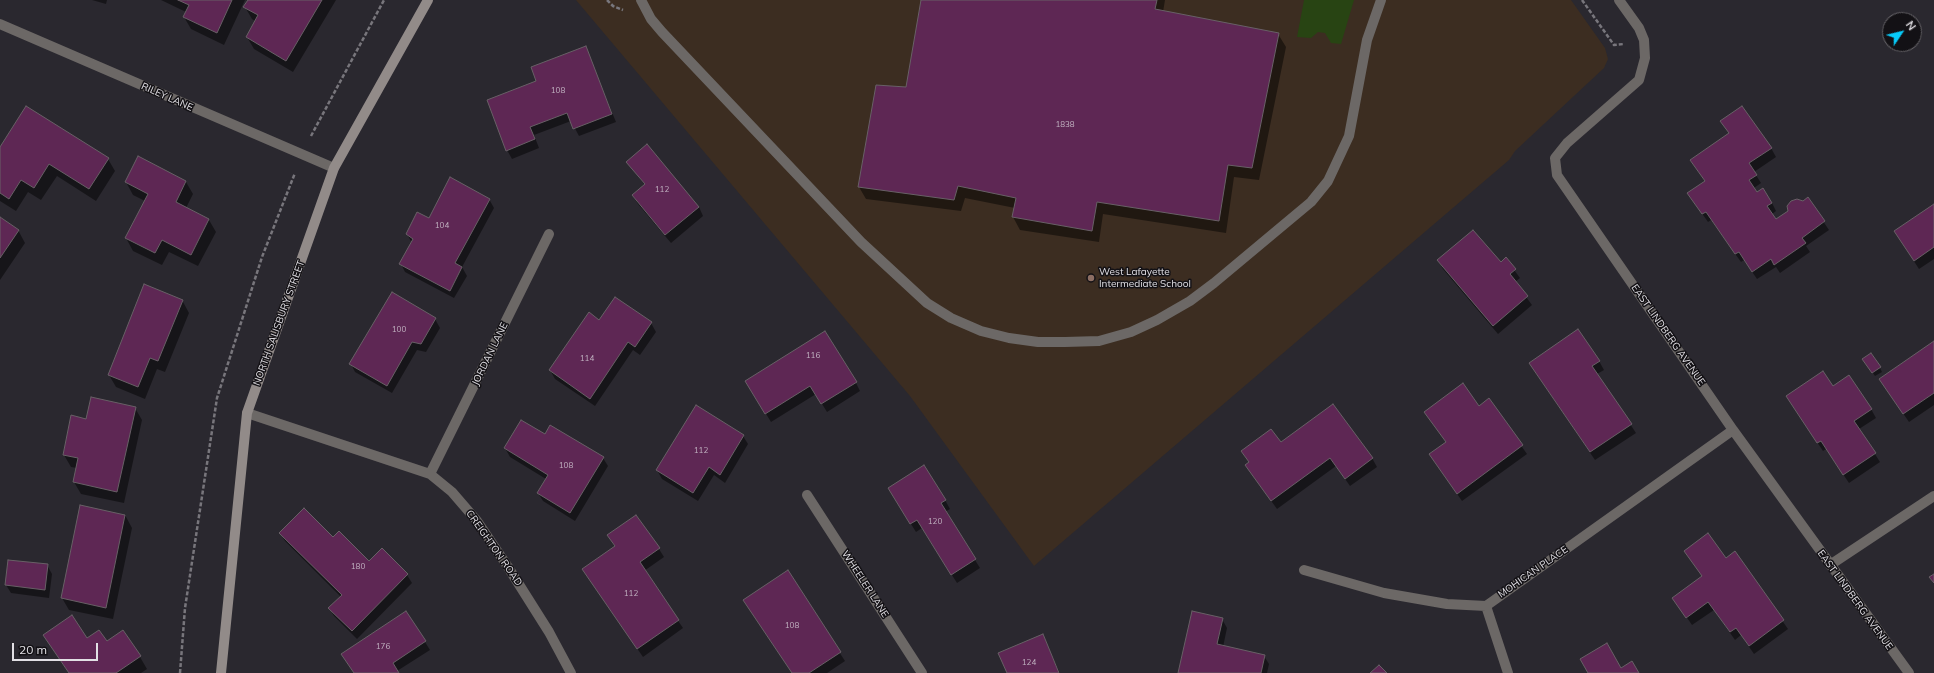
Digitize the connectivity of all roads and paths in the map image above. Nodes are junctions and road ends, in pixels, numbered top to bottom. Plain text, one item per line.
1 (428, 0) edge
2 (641, 0) edge
3 (1381, 0) edge
4 (1582, 0) edge
5 (1619, 0) edge
6 (0, 24) edge
7 (1644, 40) junction
8 (334, 168) junction
9 (549, 234) dead end
10 (247, 413) junction
11 (1733, 430) junction
12 (430, 474) junction
13 (807, 495) dead end
14 (1934, 496) edge
15 (1830, 565) junction
16 (1304, 570) dead end
17 (1486, 606) junction
18 (221, 673) edge
19 (571, 673) edge
20 (922, 673) edge
21 (1508, 673) edge
22 (1909, 673) edge

1 - 8 street, NORTH SALISBURY STREET
2 - 3 street
4 - 7 path
5 - 7 street, EAST LINDBERG AVENUE
6 - 8 street, RILEY LANE
7 - 11 street, EAST LINDBERG AVENUE
8 - 10 street, NORTH SALISBURY STREET
9 - 12 street, JORDAN LANE
10 - 12 street, CREIGHTON ROAD
10 - 18 street, NORTH SALISBURY STREET
11 - 15 street, EAST LINDBERG AVENUE
11 - 17 street, MOHICAN PLACE
12 - 19 street, CREIGHTON ROAD
13 - 20 street, WHEELER LANE
14 - 15 street
15 - 22 street, EAST LINDBERG AVENUE
16 - 17 street
17 - 21 street

